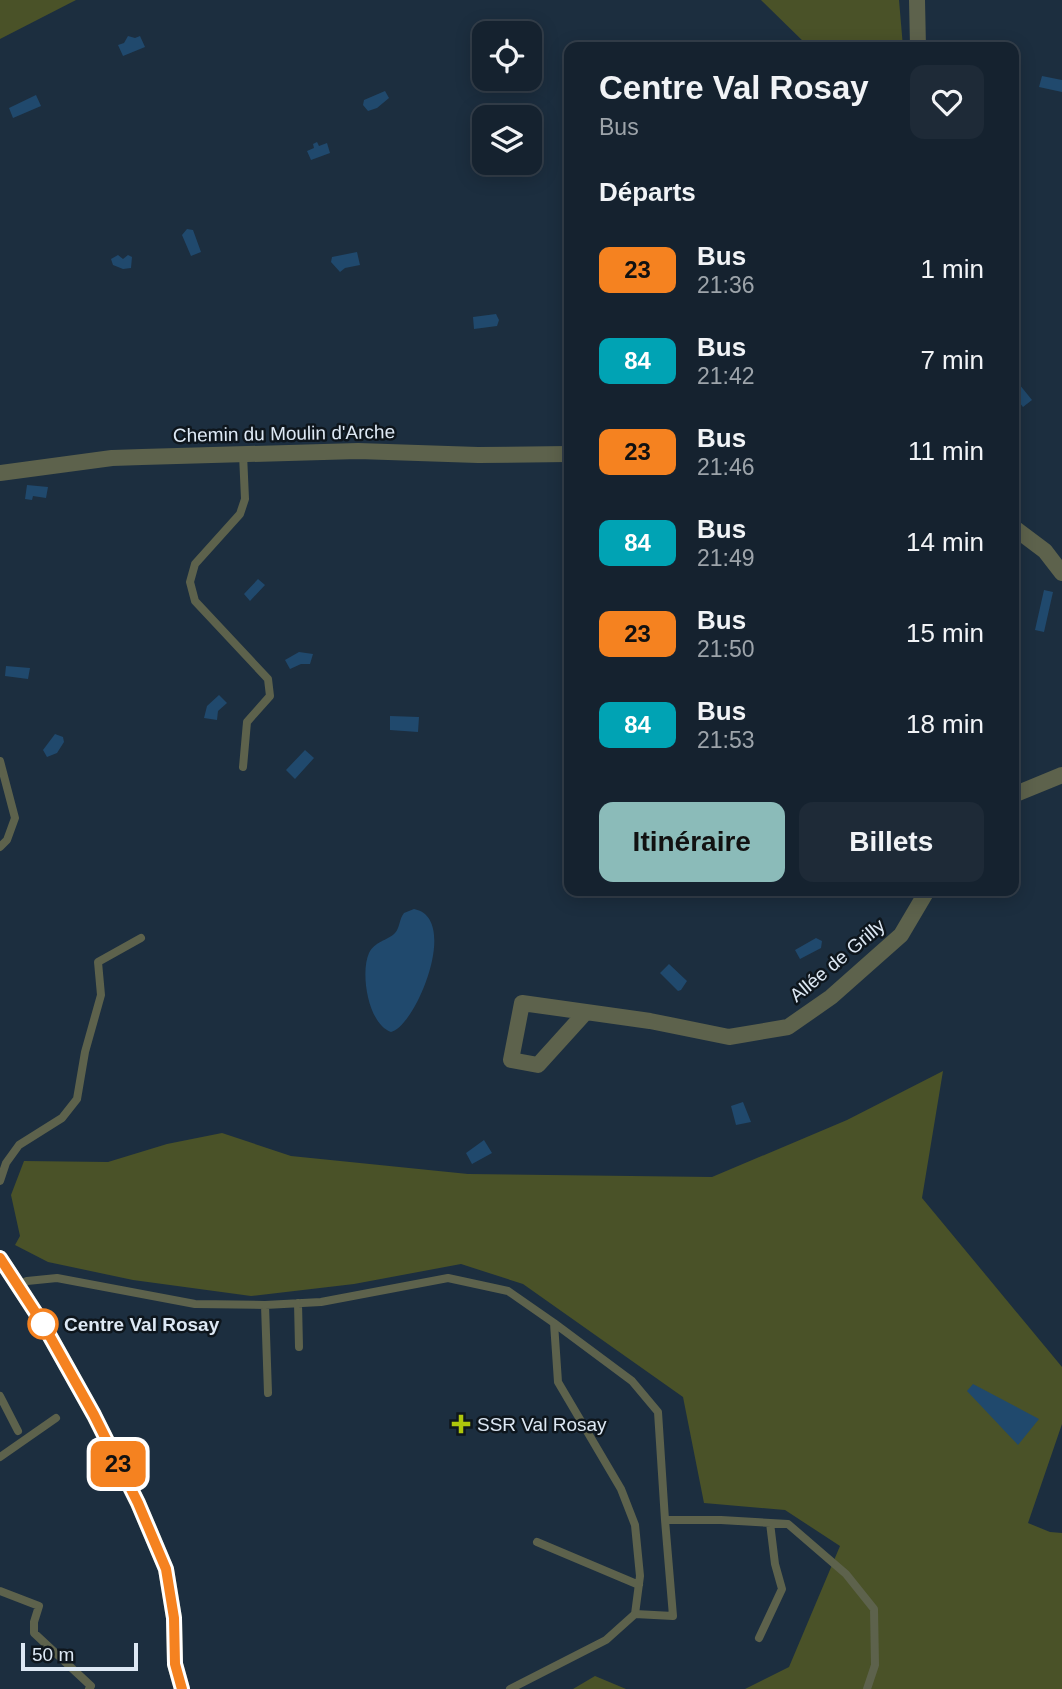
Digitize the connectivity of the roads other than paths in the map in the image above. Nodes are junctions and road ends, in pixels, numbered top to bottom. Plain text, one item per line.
1 (917, 0) edge
2 (918, 42) edge
3 (243, 454) junction
4 (564, 454) edge
5 (0, 473) edge
6 (1019, 532) edge
7 (1062, 572) edge
8 (0, 761) edge
9 (243, 767) dead end
10 (1062, 775) edge
11 (1019, 793) edge
12 (0, 847) edge
13 (924, 896) edge
14 (141, 938) dead end
15 (586, 1012) junction
16 (0, 1181) edge
17 (0, 1258) edge
18 (18, 1285) junction
19 (298, 1303) junction
20 (265, 1304) junction
21 (554, 1323) junction
22 (299, 1347) dead end
23 (268, 1393) dead end
24 (0, 1396) edge
25 (56, 1418) dead end
26 (18, 1431) dead end
27 (0, 1457) edge
28 (665, 1520) junction
29 (770, 1523) junction
30 (537, 1542) dead end
31 (639, 1585) junction
32 (0, 1591) edge
33 (635, 1614) junction
34 (759, 1638) dead end
35 (89, 1689) edge
36 (182, 1689) edge
37 (510, 1689) edge
38 (867, 1689) edge

1 - 2 street
3 - 4 street, Chemin du Moulin d'Arche
3 - 5 street, Chemin du Moulin d'Arche
3 - 9 lane
6 - 7 street
8 - 12 lane
10 - 11 street
13 - 15 street, Allée de Grilly
14 - 16 lane
15 - 15 street, Allée de Grilly
17 - 18 street
18 - 20 lane
18 - 36 street
19 - 20 lane
19 - 21 lane
19 - 22 lane
20 - 23 lane
21 - 28 lane
21 - 31 lane
24 - 26 lane
25 - 27 lane
28 - 29 lane
28 - 33 lane
29 - 34 lane
29 - 38 lane
30 - 31 lane
31 - 33 lane
32 - 35 lane
33 - 37 lane

